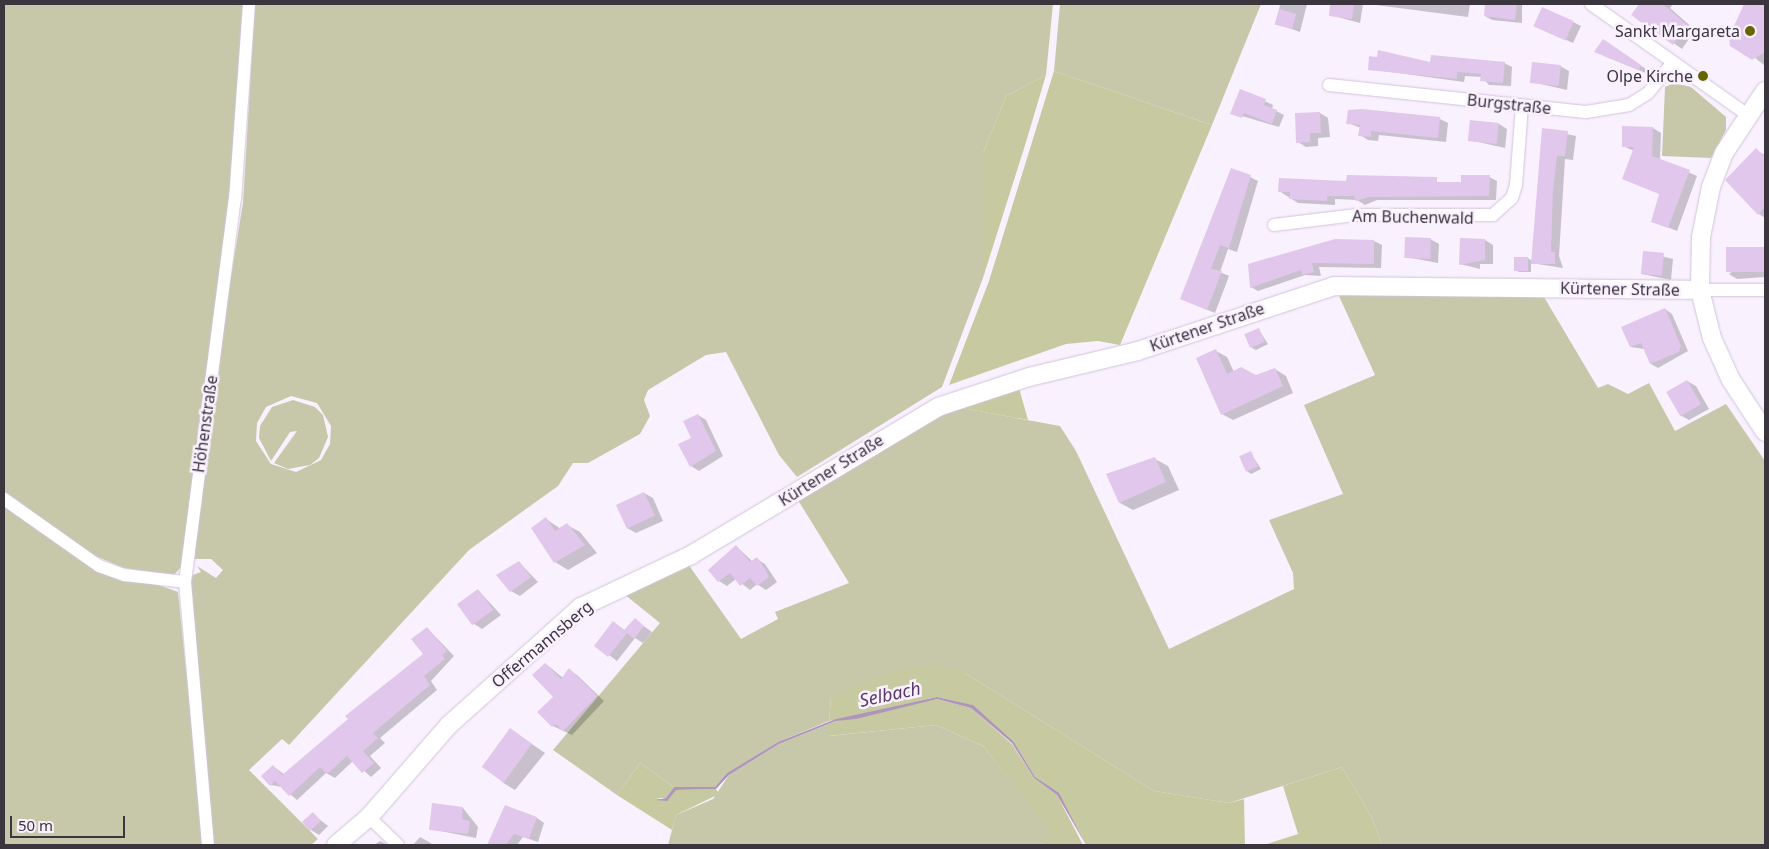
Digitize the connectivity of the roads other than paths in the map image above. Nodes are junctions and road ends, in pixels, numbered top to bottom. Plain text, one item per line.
1 (248, 4) edge
2 (1591, 4) edge
3 (1672, 63) junction
4 (1329, 85) dead end
5 (1765, 91) edge
6 (1522, 106) junction
7 (1749, 116) junction
8 (1274, 225) dead end
9 (1700, 290) junction
10 (1765, 290) edge
11 (1765, 432) edge
12 (4, 499) edge
13 (751, 520) joint
14 (184, 582) junction
15 (370, 817) junction
16 (208, 845) edge
17 (336, 845) edge
18 (398, 845) edge

1 - 14 street, Höhenstraße
2 - 3 street
3 - 6 street, Burgstraße
3 - 7 street
4 - 6 street, Burgstraße
5 - 7 street
6 - 8 street, Am Buchenwald
7 - 9 street
9 - 10 street
9 - 11 street
9 - 13 street, Kürtener Straße
12 - 14 street
13 - 15 street, Offermannsberg
14 - 16 street, Höhenstraße
15 - 17 street, Offermannsberg
15 - 18 street

